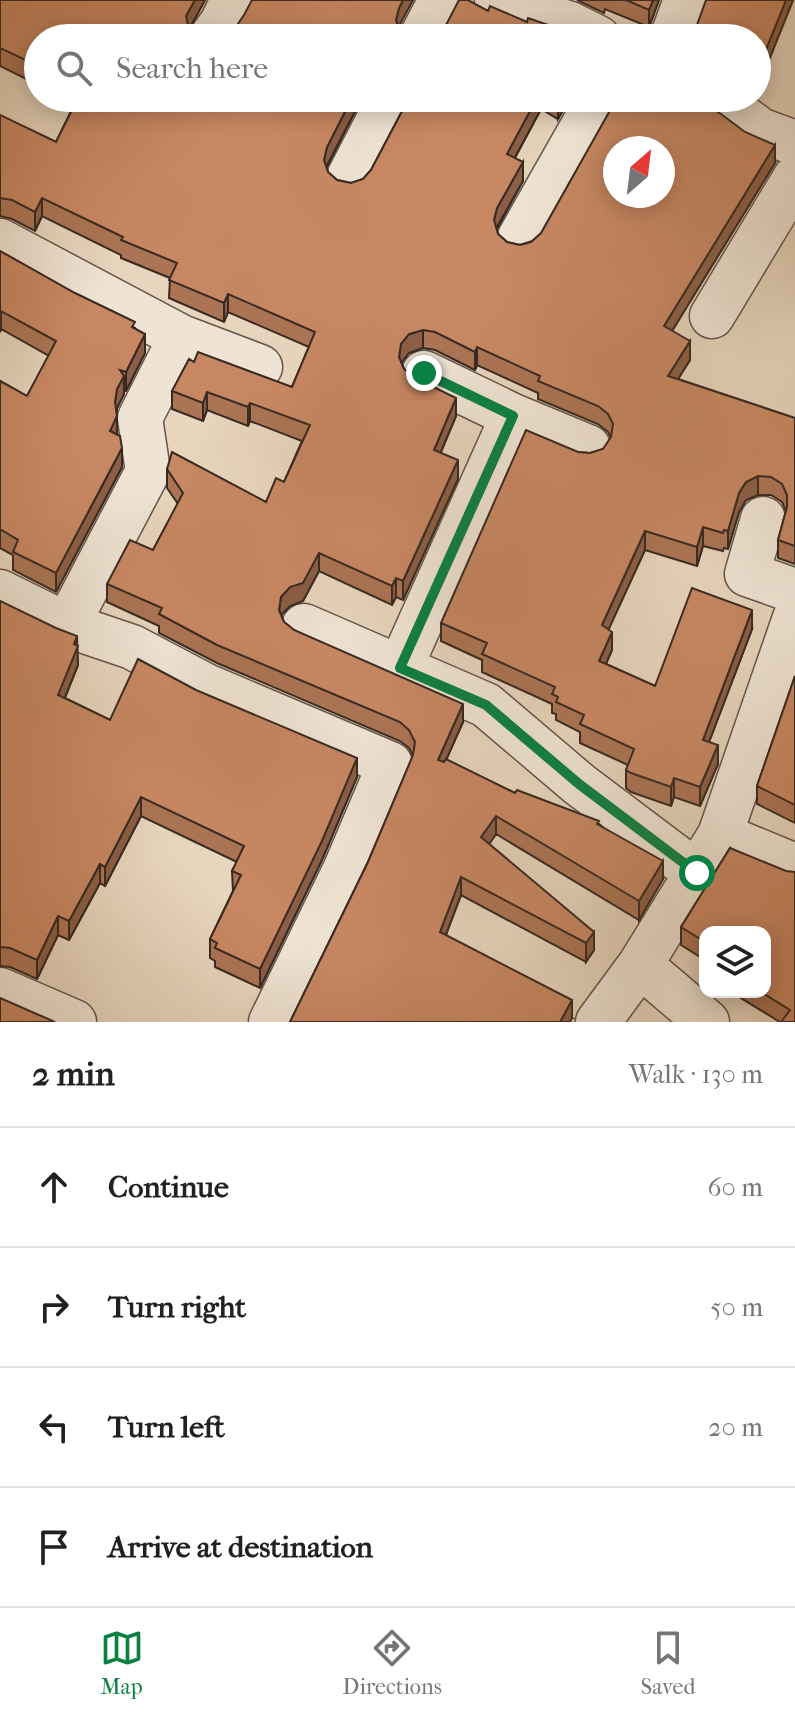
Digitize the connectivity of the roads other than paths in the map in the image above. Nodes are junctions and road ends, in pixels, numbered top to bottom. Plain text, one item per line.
1 (233, 0) edge
2 (441, 0) edge
3 (497, 0) edge
4 (686, 0) edge
5 (221, 24) edge
6 (428, 24) edge
7 (570, 24) edge
8 (677, 24) edge
9 (383, 112) edge
10 (591, 112) edge
11 (734, 112) edge
12 (762, 112) edge
13 (795, 120) edge
14 (795, 143) edge
15 (349, 177) dead end
16 (795, 178) edge
17 (519, 239) dead end
18 (0, 241) edge
19 (712, 316) dead end
20 (181, 337) junction
21 (260, 367) dead end
22 (424, 373) dead end
23 (513, 416) junction
24 (588, 447) dead end
25 (763, 519) dead end
26 (795, 591) edge
27 (0, 592) edge
28 (795, 618) edge
29 (67, 625) junction
30 (304, 626) dead end
31 (400, 668) junction
32 (720, 835) junction
33 (795, 866) edge
34 (697, 873) junction
35 (640, 965) junction
36 (0, 990) edge
37 (74, 1022) edge
38 (271, 1022) edge
39 (598, 1022) edge
40 (707, 1022) edge

1 - 5 street
2 - 6 street
3 - 7 street
4 - 8 street
9 - 15 street
10 - 17 street
11 - 14 street
12 - 13 street
16 - 19 street
18 - 20 street
20 - 21 street
20 - 29 street
22 - 23 street
23 - 24 street
23 - 31 street
25 - 26 street
27 - 29 street
28 - 32 street
29 - 38 street
30 - 31 street
31 - 34 street
32 - 33 street
32 - 34 street
34 - 35 street
35 - 39 street
35 - 40 street
36 - 37 street

